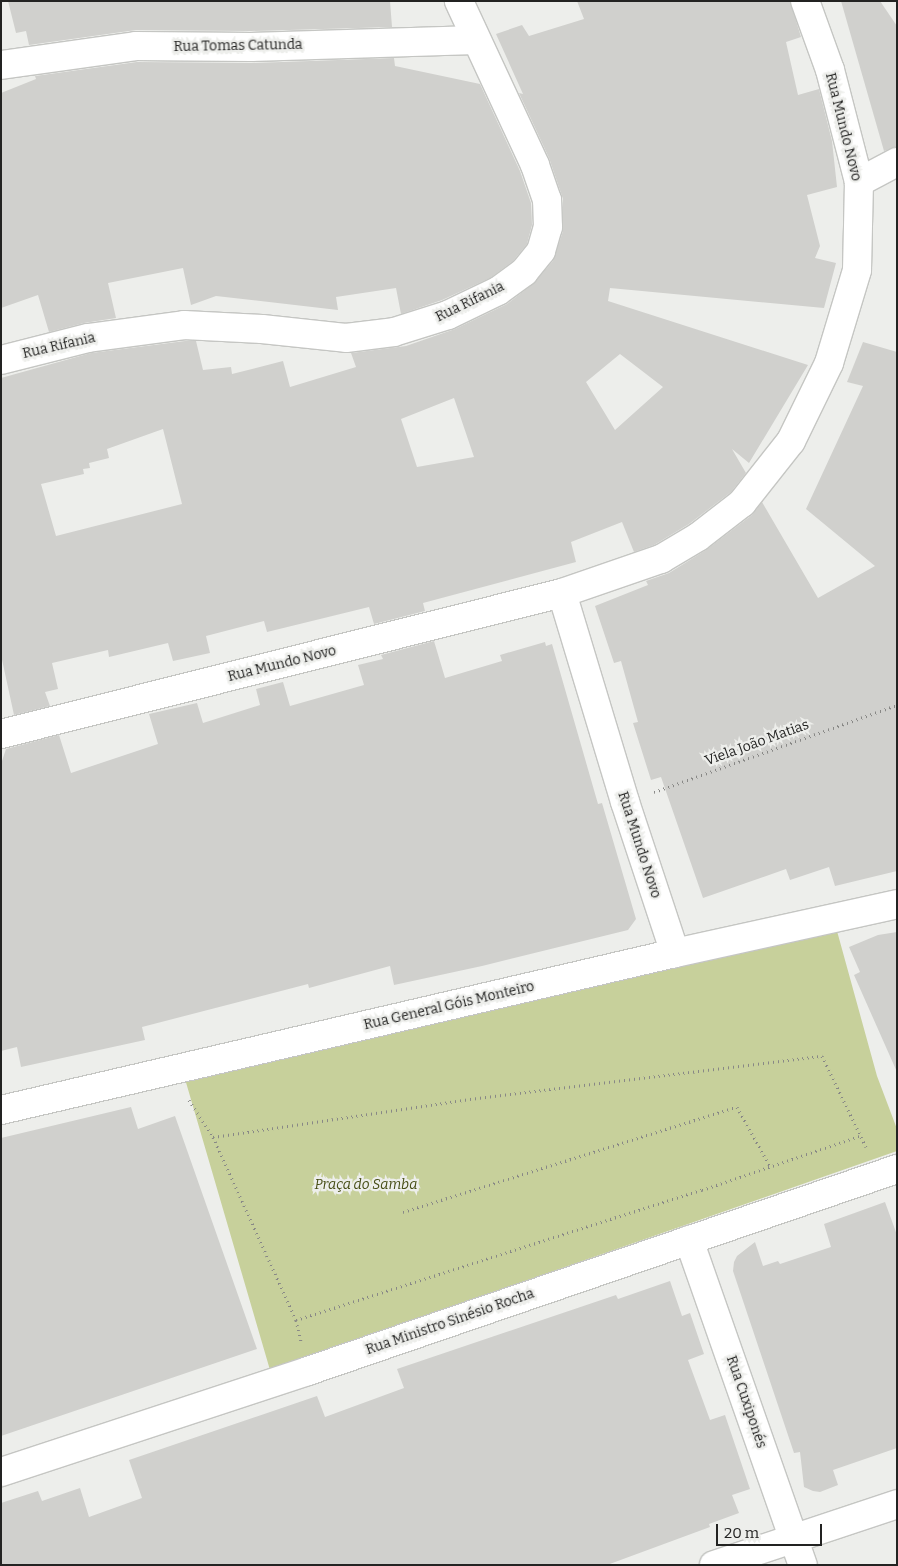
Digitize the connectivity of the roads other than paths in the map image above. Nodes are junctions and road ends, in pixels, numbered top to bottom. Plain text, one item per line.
1 (459, 1) edge
2 (805, 1) edge
3 (476, 40) junction
4 (1, 65) edge
5 (897, 162) edge
6 (859, 182) junction
7 (1, 360) edge
8 (562, 593) junction
9 (1, 734) edge
10 (897, 904) edge
11 (674, 954) junction
12 (1, 1110) edge
13 (888, 1172) edge
14 (690, 1240) junction
15 (1, 1472) edge
16 (897, 1504) edge
17 (793, 1538) junction
18 (714, 1565) edge
19 (803, 1565) edge

1 - 3 street, Rua Rifania
2 - 6 street, Rua Mundo Novo
3 - 4 street, Rua Tomas Catunda
3 - 7 street, Rua Rifania
5 - 6 street
6 - 8 street, Rua Mundo Novo
8 - 9 street, Rua Mundo Novo
8 - 11 street, Rua Mundo Novo
10 - 11 street, Rua General Góis Monteiro
11 - 12 street, Rua General Góis Monteiro
13 - 14 street, Rua Ministro Sinésio Rocha
14 - 15 street, Rua Ministro Sinésio Rocha
14 - 17 street, Rua Cuxiponés
16 - 17 street
17 - 18 street
17 - 19 street, Rua Cuxiponés

